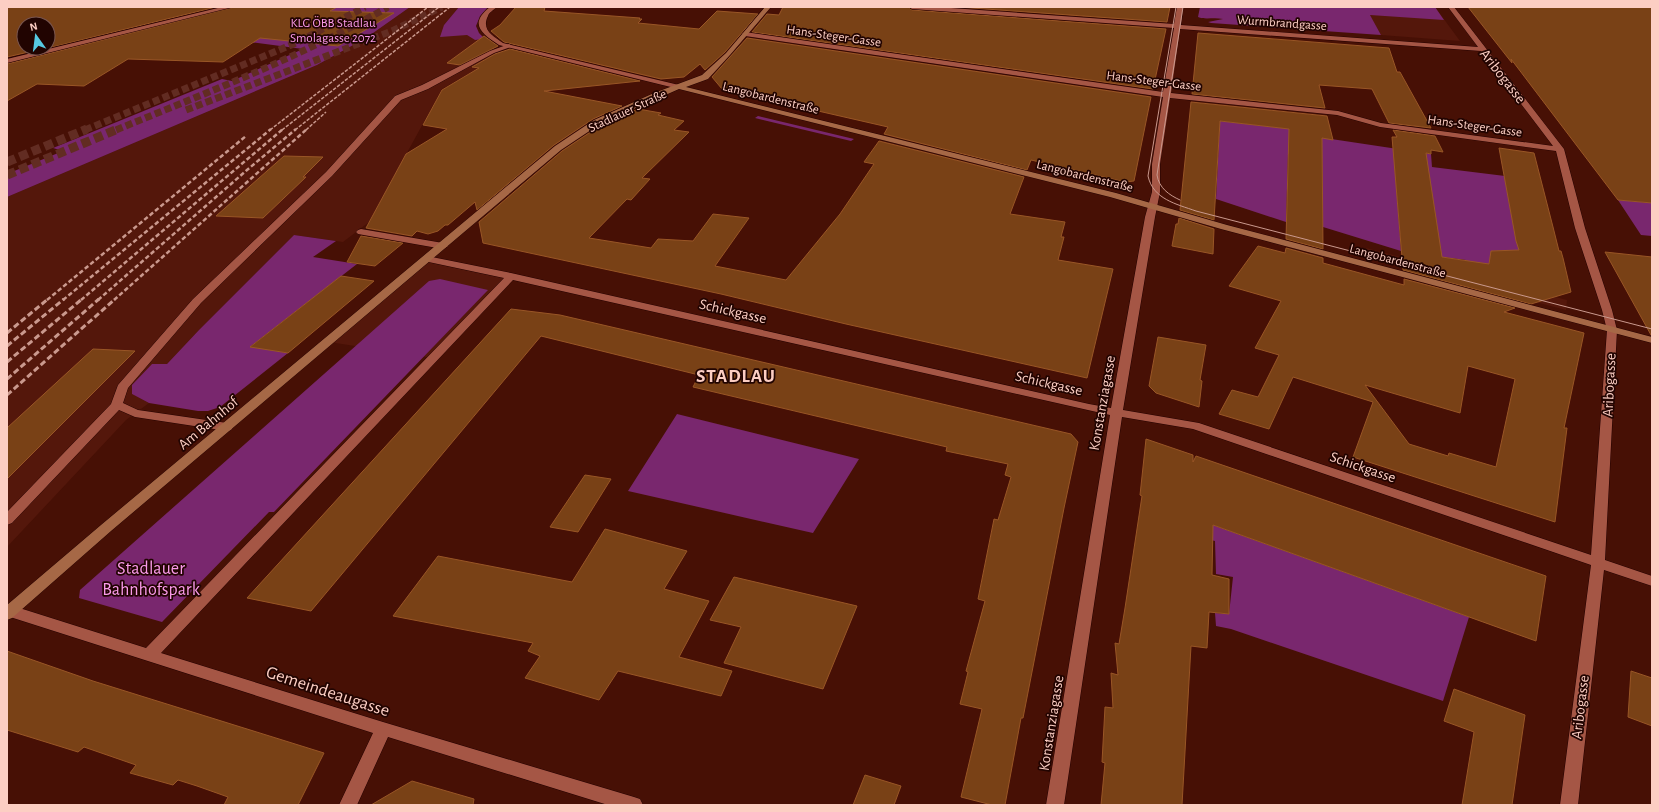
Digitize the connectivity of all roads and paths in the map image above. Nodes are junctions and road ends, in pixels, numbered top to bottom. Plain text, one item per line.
1 (230, 7) edge
2 (494, 7) edge
3 (768, 7) edge
4 (912, 7) edge
5 (1180, 7) edge
6 (1451, 7) edge
7 (1177, 26) junction
8 (745, 34) junction
9 (509, 46) junction
10 (1482, 49) junction
11 (7, 61) edge
12 (679, 87) junction
13 (1166, 95) junction
14 (1560, 149) junction
15 (1153, 206) junction
16 (361, 232) dead end
17 (443, 246) junction
18 (427, 259) junction
19 (511, 276) junction
20 (1612, 330) junction
21 (1652, 340) edge
22 (116, 405) junction
23 (1117, 412) junction
24 (227, 427) junction
25 (7, 520) edge
26 (1598, 563) junction
27 (1652, 582) edge
28 (8, 613) edge
29 (149, 655) junction
30 (383, 730) junction
31 (348, 805) edge
32 (634, 805) edge
33 (1055, 805) edge
34 (1568, 805) edge

1 - 11 street
2 - 9 street, Langobardenstraße
3 - 8 street, Stadlauer Straße
4 - 7 street, Wurmbrandgasse
5 - 7 street, Konstanziagasse
6 - 10 street, Aribogasse
7 - 10 street, Wurmbrandgasse
7 - 13 street, Konstanziagasse
8 - 12 street, Stadlauer Straße
8 - 13 street, Hans-Steger-Gasse
9 - 12 street, Langobardenstraße
9 - 22 street
10 - 14 street, Aribogasse
12 - 15 street, Langobardenstraße
12 - 17 street, Stadlauer Straße
13 - 14 street, Hans-Steger-Gasse
13 - 15 street, Konstanziagasse
14 - 20 street, Aribogasse
15 - 20 street, Langobardenstraße
15 - 23 street, Konstanziagasse
16 - 17 street
17 - 18 street, Stadlauer Straße
18 - 19 street, Schickgasse
18 - 24 street, Am Bahnhof
19 - 23 street, Schickgasse
19 - 29 street
20 - 21 street, Langobardenstraße
20 - 26 street, Aribogasse
22 - 24 street
22 - 25 street
23 - 26 street, Schickgasse
23 - 33 street, Konstanziagasse
24 - 28 street, Am Bahnhof
26 - 27 street, Schickgasse
26 - 34 street, Aribogasse
28 - 29 street, Gemeindeaugasse
29 - 30 street, Gemeindeaugasse
30 - 31 street
30 - 32 street, Gemeindeaugasse

